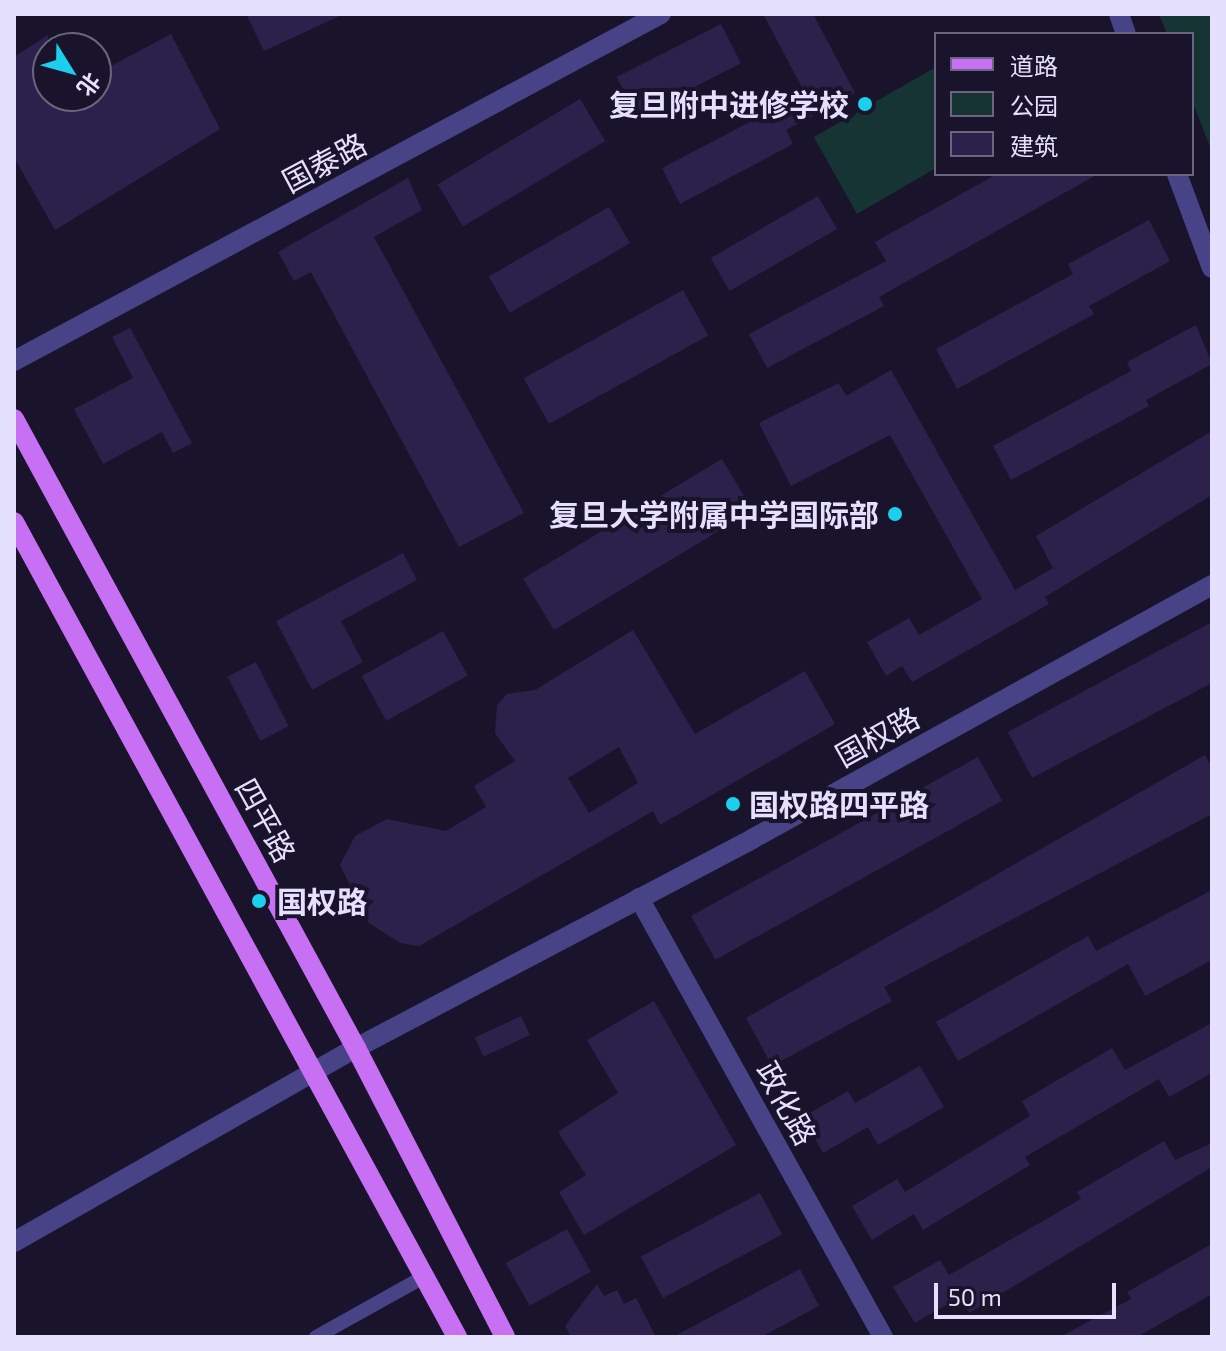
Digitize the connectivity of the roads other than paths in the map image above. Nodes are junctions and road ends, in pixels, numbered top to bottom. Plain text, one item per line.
1 (661, 14) edge
2 (1178, 176) edge
3 (1212, 268) edge
4 (14, 361) edge
5 (14, 419) edge
6 (14, 522) edge
7 (1212, 585) edge
8 (639, 898) junction
9 (356, 1048) junction
10 (314, 1074) junction
11 (14, 1242) edge
12 (425, 1276) junction
13 (316, 1337) edge
14 (457, 1337) edge
15 (505, 1337) edge
16 (883, 1337) edge

1 - 4 street, 国泰路
2 - 3 street
5 - 9 main road, 四平路
6 - 10 main road
7 - 8 street, 国权路
8 - 9 street, 国权路
8 - 16 street, 政化路
9 - 10 street, 国权路
9 - 15 main road, 四平路
10 - 11 street
10 - 12 main road
12 - 13 lane
12 - 14 main road

